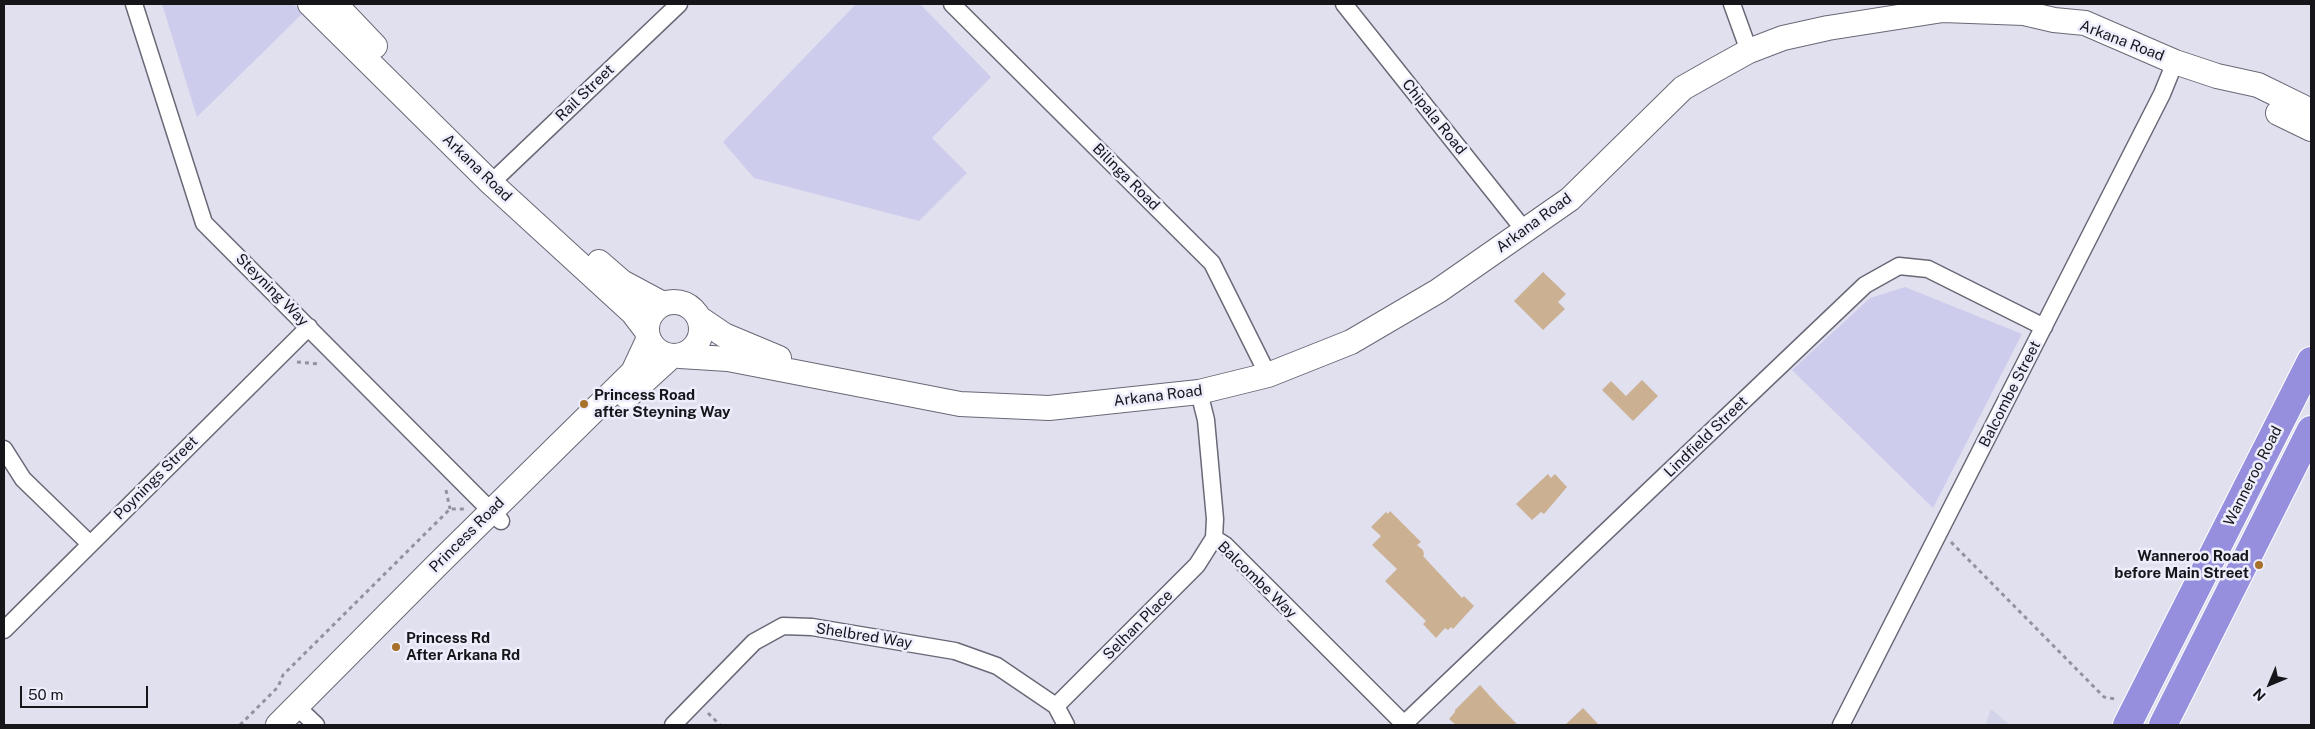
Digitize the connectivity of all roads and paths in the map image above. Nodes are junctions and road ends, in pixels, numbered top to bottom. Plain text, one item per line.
1 (134, 4) edge
2 (679, 4) edge
3 (952, 4) edge
4 (1344, 4) edge
5 (1732, 4) edge
6 (321, 6) edge
7 (1943, 7) edge
8 (1749, 51) junction
9 (2175, 62) junction
10 (2217, 76) junction
11 (2311, 111) edge
12 (2311, 129) edge
13 (495, 178) junction
14 (1524, 231) junction
15 (663, 304) junction
16 (699, 318) junction
17 (309, 327) junction
18 (2044, 327) junction
19 (647, 335) junction
20 (676, 356) junction
21 (2311, 361) edge
22 (296, 362) dead end
23 (322, 364) dead end
24 (1268, 374) junction
25 (820, 375) junction
26 (1198, 392) junction
27 (2311, 430) edge
28 (4, 449) edge
29 (440, 484) dead end
30 (450, 509) junction
31 (487, 514) junction
32 (1940, 530) junction
33 (1214, 538) junction
34 (90, 544) junction
35 (4, 630) edge
36 (2118, 700) dead end
37 (1056, 706) junction
38 (305, 719) edge
39 (682, 722) edge
40 (240, 725) edge
41 (278, 725) edge
42 (1066, 725) edge
43 (1405, 725) edge
44 (1842, 725) edge
45 (2128, 725) edge
46 (2164, 725) edge

1 - 17 street, Steyning Way
2 - 13 street, Rail Street
3 - 24 street, Bilinga Road
4 - 14 street, Chipala Road
5 - 8 street
6 - 13 main road, Arkana Road
7 - 8 main road, Arkana Road
7 - 9 main road, Arkana Road
8 - 14 main road, Arkana Road
9 - 10 main road, Arkana Road
9 - 18 street, Balcombe Street
10 - 11 main road, Arkana Road
10 - 12 main road, Arkana Road
13 - 15 main road, Arkana Road
13 - 19 main road, Arkana Road
14 - 24 main road, Arkana Road
15 - 16 main road
15 - 19 main road
16 - 20 main road
16 - 25 main road, Arkana Road
17 - 31 street, Steyning Way
17 - 34 street, Poynings Street
18 - 32 street, Balcombe Street
18 - 43 street, Lindfield Street
19 - 20 main road
19 - 31 main road, Princess Road
20 - 25 main road, Arkana Road
20 - 31 main road, Princess Road
21 - 45 highway, Wanneroo Road
22 - 23 path
24 - 26 main road, Arkana Road
25 - 26 main road, Arkana Road
26 - 33 street, Balcombe Way
27 - 46 highway, Wanneroo Road
28 - 34 street
29 - 30 path
30 - 31 path
30 - 40 path
31 - 38 main road, Princess Road
32 - 36 path
32 - 44 street, Balcombe Street
33 - 37 street, Selhan Place
33 - 43 street, Balcombe Way
34 - 35 street, Poynings Street
37 - 39 street, Shelbred Way
37 - 42 street, Shelbred Way
38 - 41 main road, Princess Road

